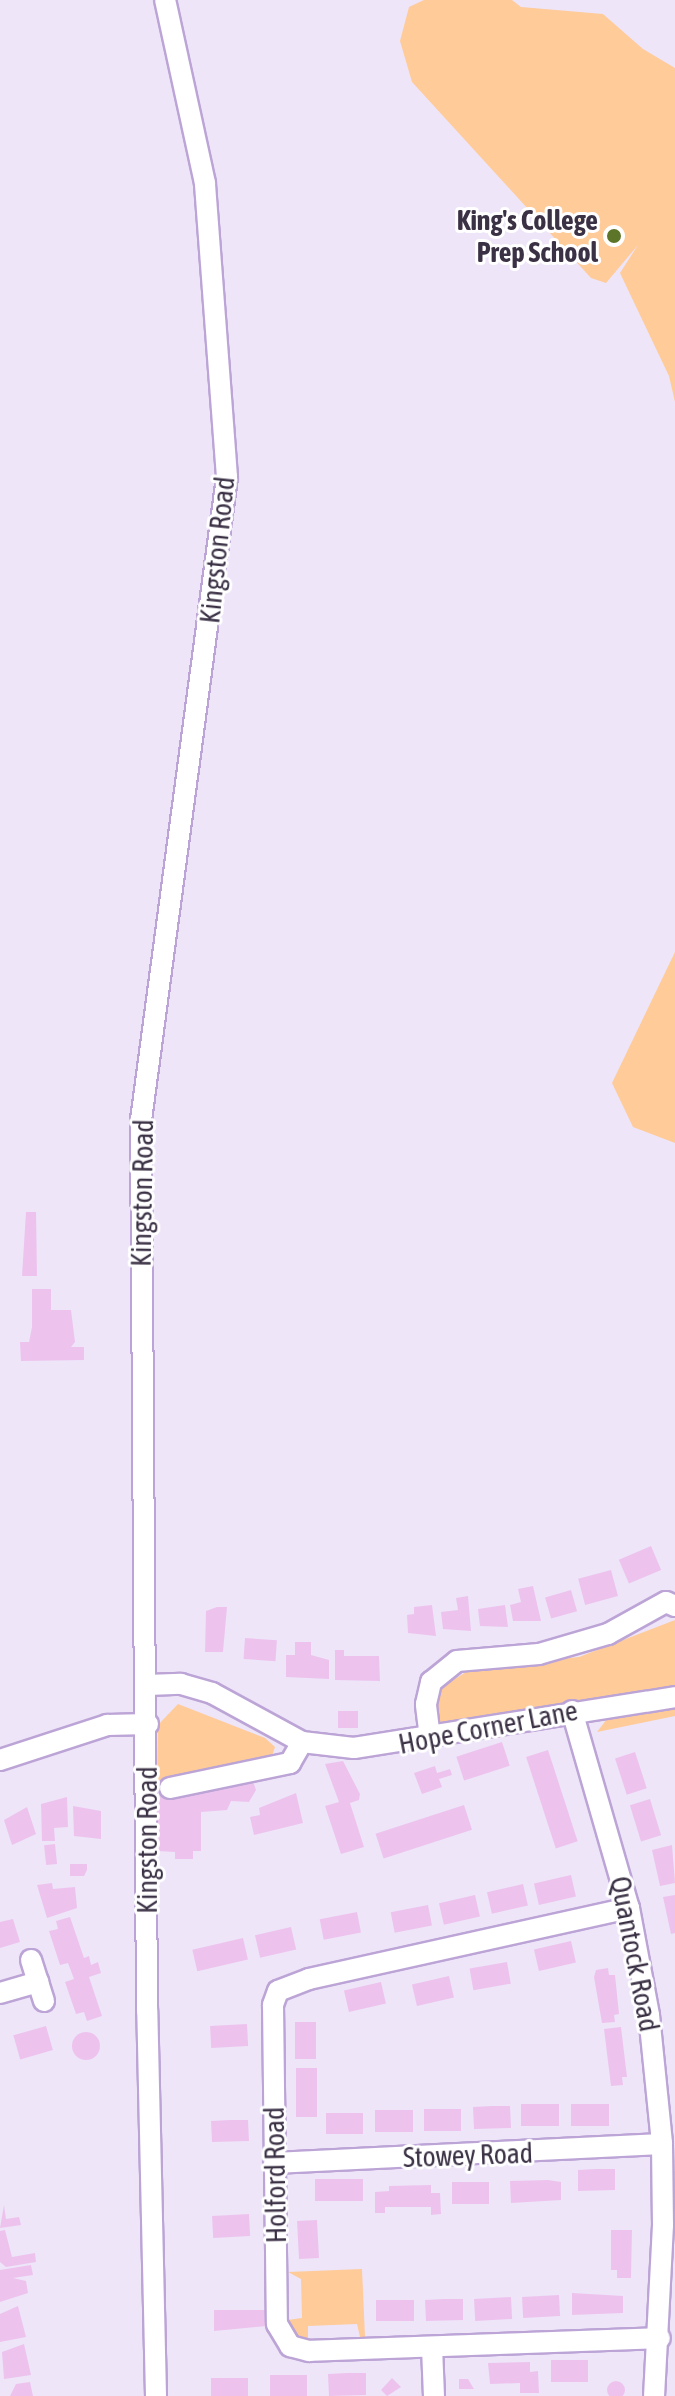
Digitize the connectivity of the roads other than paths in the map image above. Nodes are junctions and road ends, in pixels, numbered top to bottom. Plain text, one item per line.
1 (165, 0) edge
2 (668, 1599) edge
3 (147, 1685) junction
4 (675, 1697) edge
5 (572, 1711) junction
6 (148, 1724) junction
7 (430, 1738) junction
8 (302, 1742) junction
9 (0, 1760) edge
10 (170, 1788) dead end
11 (629, 1908) junction
12 (31, 1960) dead end
13 (0, 1993) edge
14 (662, 2144) junction
15 (274, 2163) junction
16 (660, 2338) junction
17 (432, 2347) junction
18 (156, 2396) edge
19 (434, 2396) edge
20 (654, 2396) edge

1 - 3 street, Kingston Road
2 - 7 street
3 - 6 street, Kingston Road
3 - 8 street, Hope Corner Lane
4 - 5 street, Hope Corner Lane
5 - 7 street, Hope Corner Lane
5 - 11 street, Quantock Road
6 - 9 street
6 - 18 street, Kingston Road
7 - 8 street, Hope Corner Lane
8 - 10 street
11 - 14 street, Quantock Road
11 - 15 street, Holford Road
12 - 13 street
14 - 15 street, Stowey Road
14 - 16 street, Quantock Road
15 - 17 street, Holford Road
16 - 17 street, Holford Road
16 - 20 street, Quantock Road
17 - 19 street

